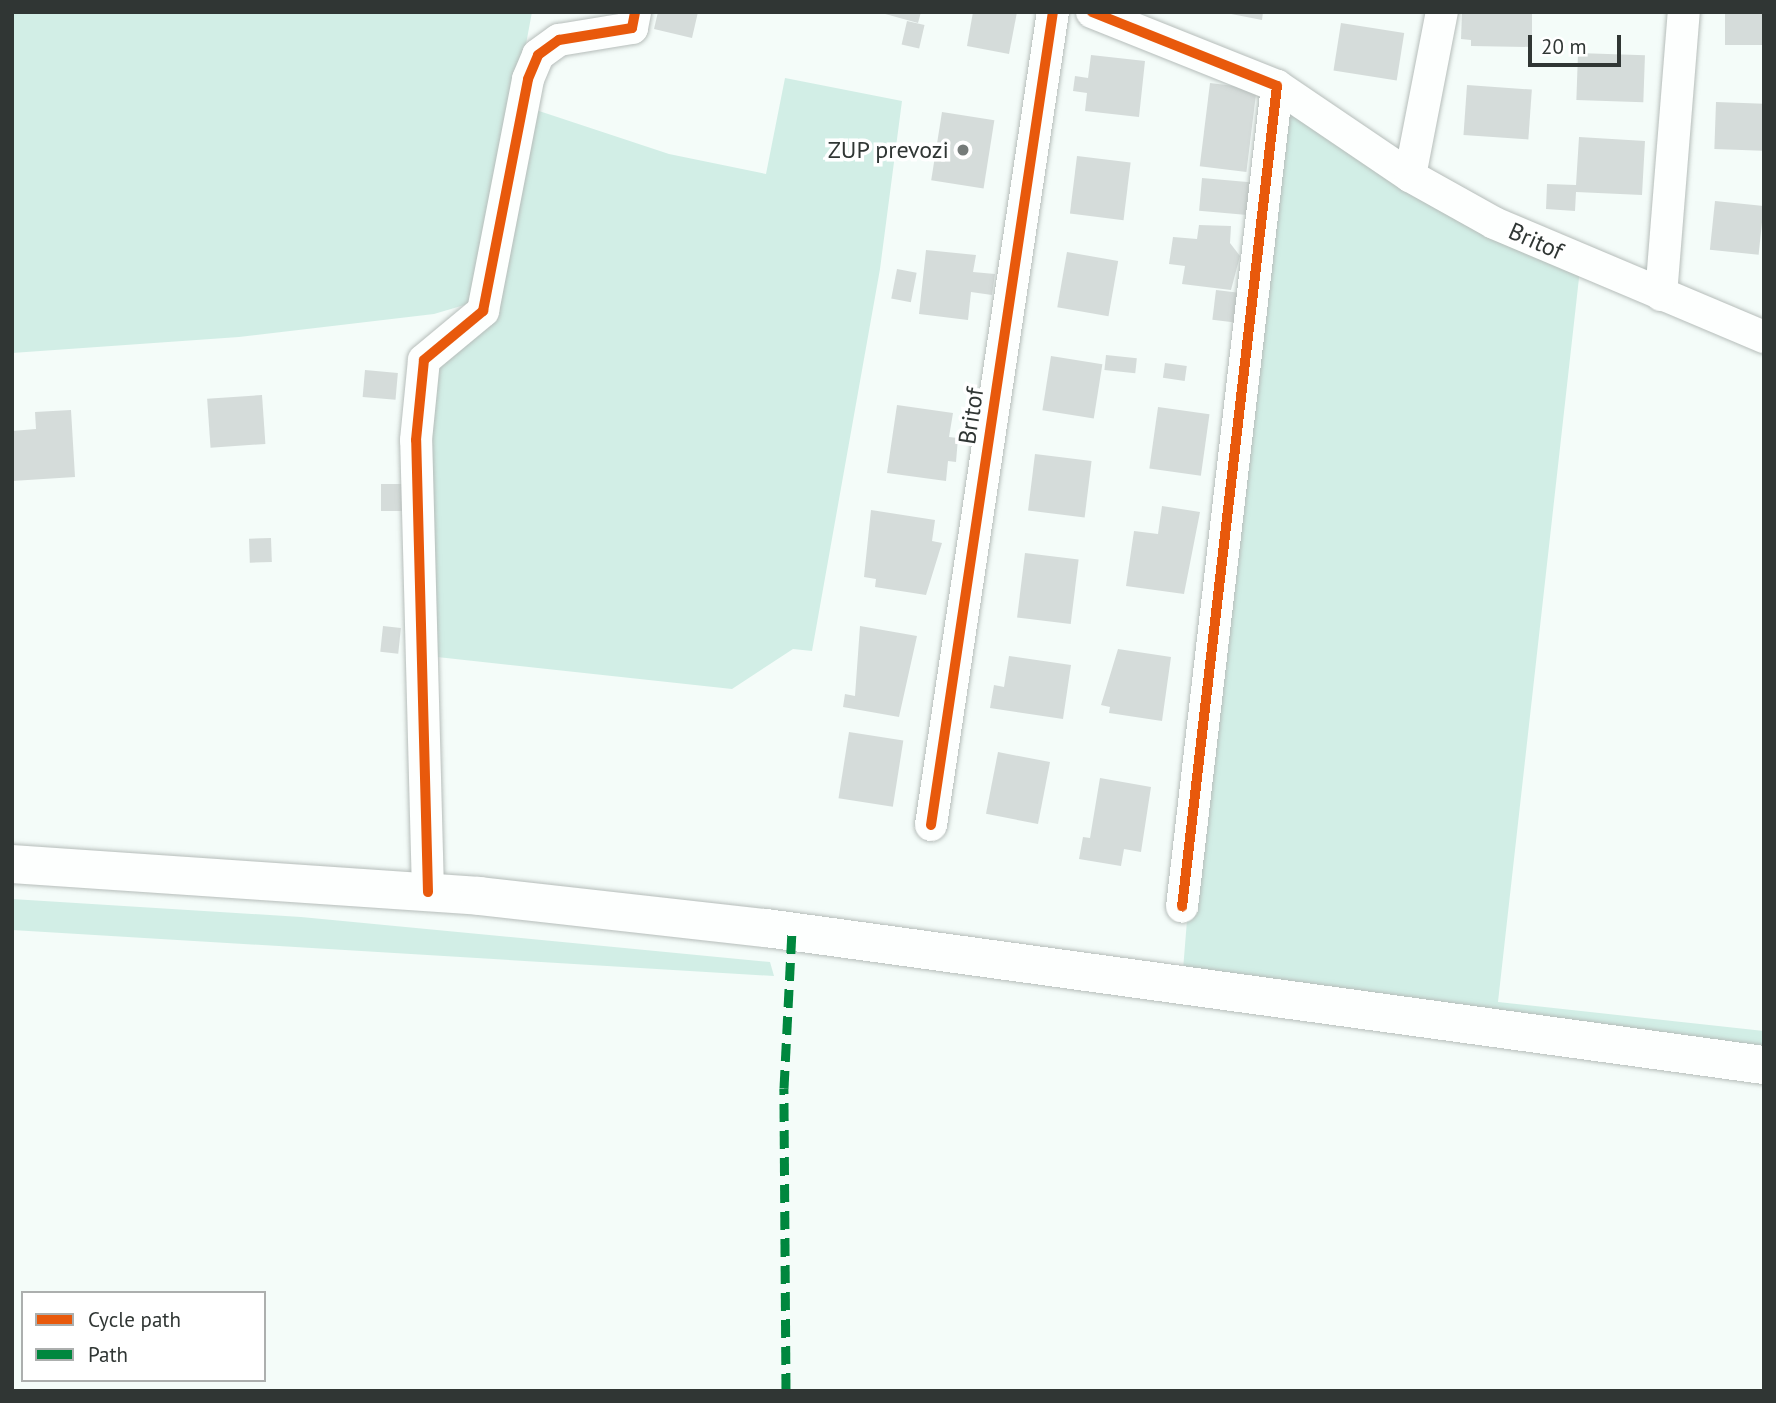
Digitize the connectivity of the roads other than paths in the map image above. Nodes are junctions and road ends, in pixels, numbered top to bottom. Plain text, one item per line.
1 (635, 12) edge
2 (1053, 12) edge
3 (1092, 12) edge
4 (1442, 12) edge
5 (1684, 12) edge
6 (1277, 86) junction
7 (1410, 176) junction
8 (1661, 296) junction
9 (1764, 337) edge
10 (930, 825) dead end
11 (12, 864) edge
12 (428, 892) junction
13 (1182, 906) dead end
14 (1764, 1065) edge

1 - 12 street
2 - 10 street, Britof
3 - 6 street, Britof
4 - 7 street
5 - 8 street
6 - 7 street, Britof
6 - 13 street
7 - 8 street, Britof
8 - 9 street, Britof
11 - 12 main road
12 - 14 main road

